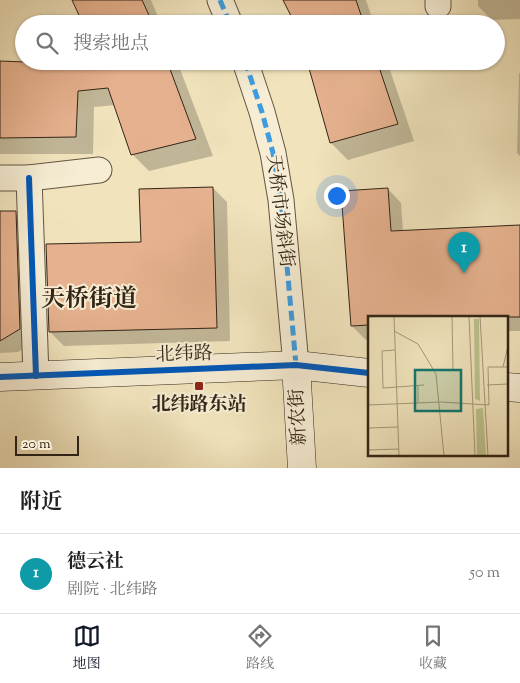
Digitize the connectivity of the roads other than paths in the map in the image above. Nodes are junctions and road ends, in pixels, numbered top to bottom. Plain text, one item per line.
1 (220, 0) edge
2 (226, 15) edge
3 (248, 70) edge
4 (99, 170) dead end
5 (0, 178) edge
6 (29, 178) junction
7 (296, 365) junction
8 (368, 373) edge
9 (36, 376) junction
10 (0, 377) edge
11 (302, 468) edge

1 - 2 street
3 - 7 street, 天桥市场斜街
4 - 6 street
5 - 6 street
6 - 9 street
7 - 8 street, 北纬路
7 - 9 street, 北纬路
7 - 11 street, 新农街
9 - 10 street, 北纬路

